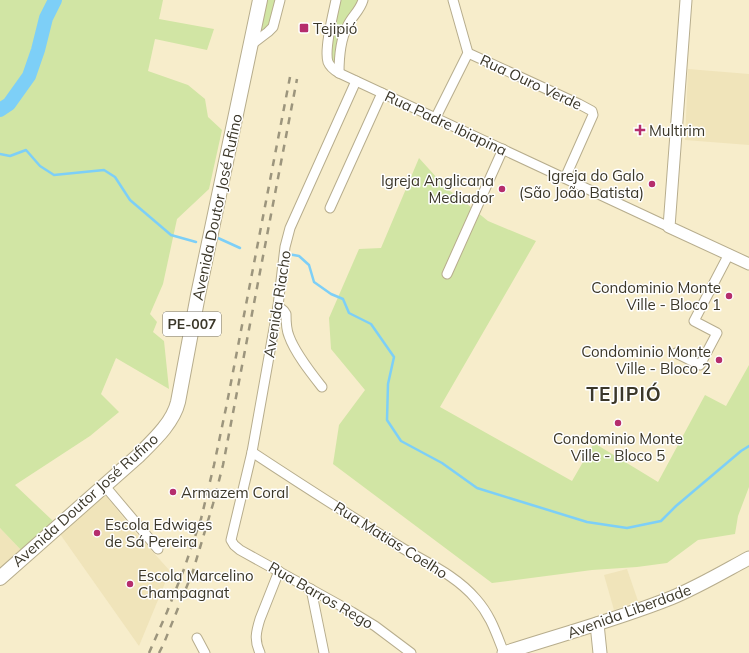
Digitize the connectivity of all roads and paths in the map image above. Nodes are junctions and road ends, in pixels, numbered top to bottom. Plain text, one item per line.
1 (260, 0) edge
2 (280, 0) edge
3 (336, 0) edge
4 (363, 0) edge
5 (452, 0) edge
6 (686, 0) edge
7 (251, 45) junction
8 (468, 53) junction
9 (339, 73) junction
10 (356, 81) junction
11 (382, 93) junction
12 (436, 117) junction
13 (503, 149) junction
14 (565, 178) junction
15 (330, 208) dead end
16 (669, 227) junction
17 (729, 254) junction
18 (749, 264) edge
19 (447, 274) dead end
20 (278, 306) junction
21 (676, 353) dead end
22 (322, 387) dead end
23 (252, 452) junction
24 (104, 485) junction
25 (231, 539) joint
26 (158, 549) dead end
27 (749, 558) edge
28 (279, 571) junction
29 (0, 578) edge
30 (311, 589) junction
31 (597, 624) junction
32 (197, 638) dead end
33 (324, 652) edge
34 (205, 653) edge
35 (260, 653) edge
36 (411, 653) edge
37 (504, 653) edge
38 (600, 653) edge

1 - 7 main road, Avenida Doutor José Rufino / PE-007
2 - 7 street
3 - 9 street
4 - 9 street
5 - 8 street
6 - 16 street
7 - 24 main road, Avenida Doutor José Rufino / PE-007
8 - 12 street
8 - 14 street, Rua Ouro Verde
9 - 10 street, Rua Padre Ibiapina
10 - 11 street, Rua Padre Ibiapina
10 - 20 street, Avenida Riacho
11 - 12 street, Rua Padre Ibiapina
11 - 15 street
12 - 13 street, Rua Padre Ibiapina
13 - 14 street, Rua Padre Ibiapina
13 - 19 street
14 - 16 street, Rua Padre Ibiapina
16 - 17 street, Rua Padre Ibiapina
17 - 18 street, Rua Padre Ibiapina
17 - 21 street
20 - 22 street
20 - 23 street, Avenida Riacho
23 - 25 street, Avenida Riacho
23 - 37 street, Rua Matias Coelho
24 - 26 street
24 - 29 main road, Avenida Doutor José Rufino / PE-007
25 - 28 street, Rua Barros Rego
27 - 31 main road, Avenida Liberdade
28 - 30 street, Rua Barros Rego
28 - 35 street
30 - 33 street
30 - 36 street, Rua Barros Rego
31 - 37 main road, Avenida Liberdade
31 - 38 main road
32 - 34 street

